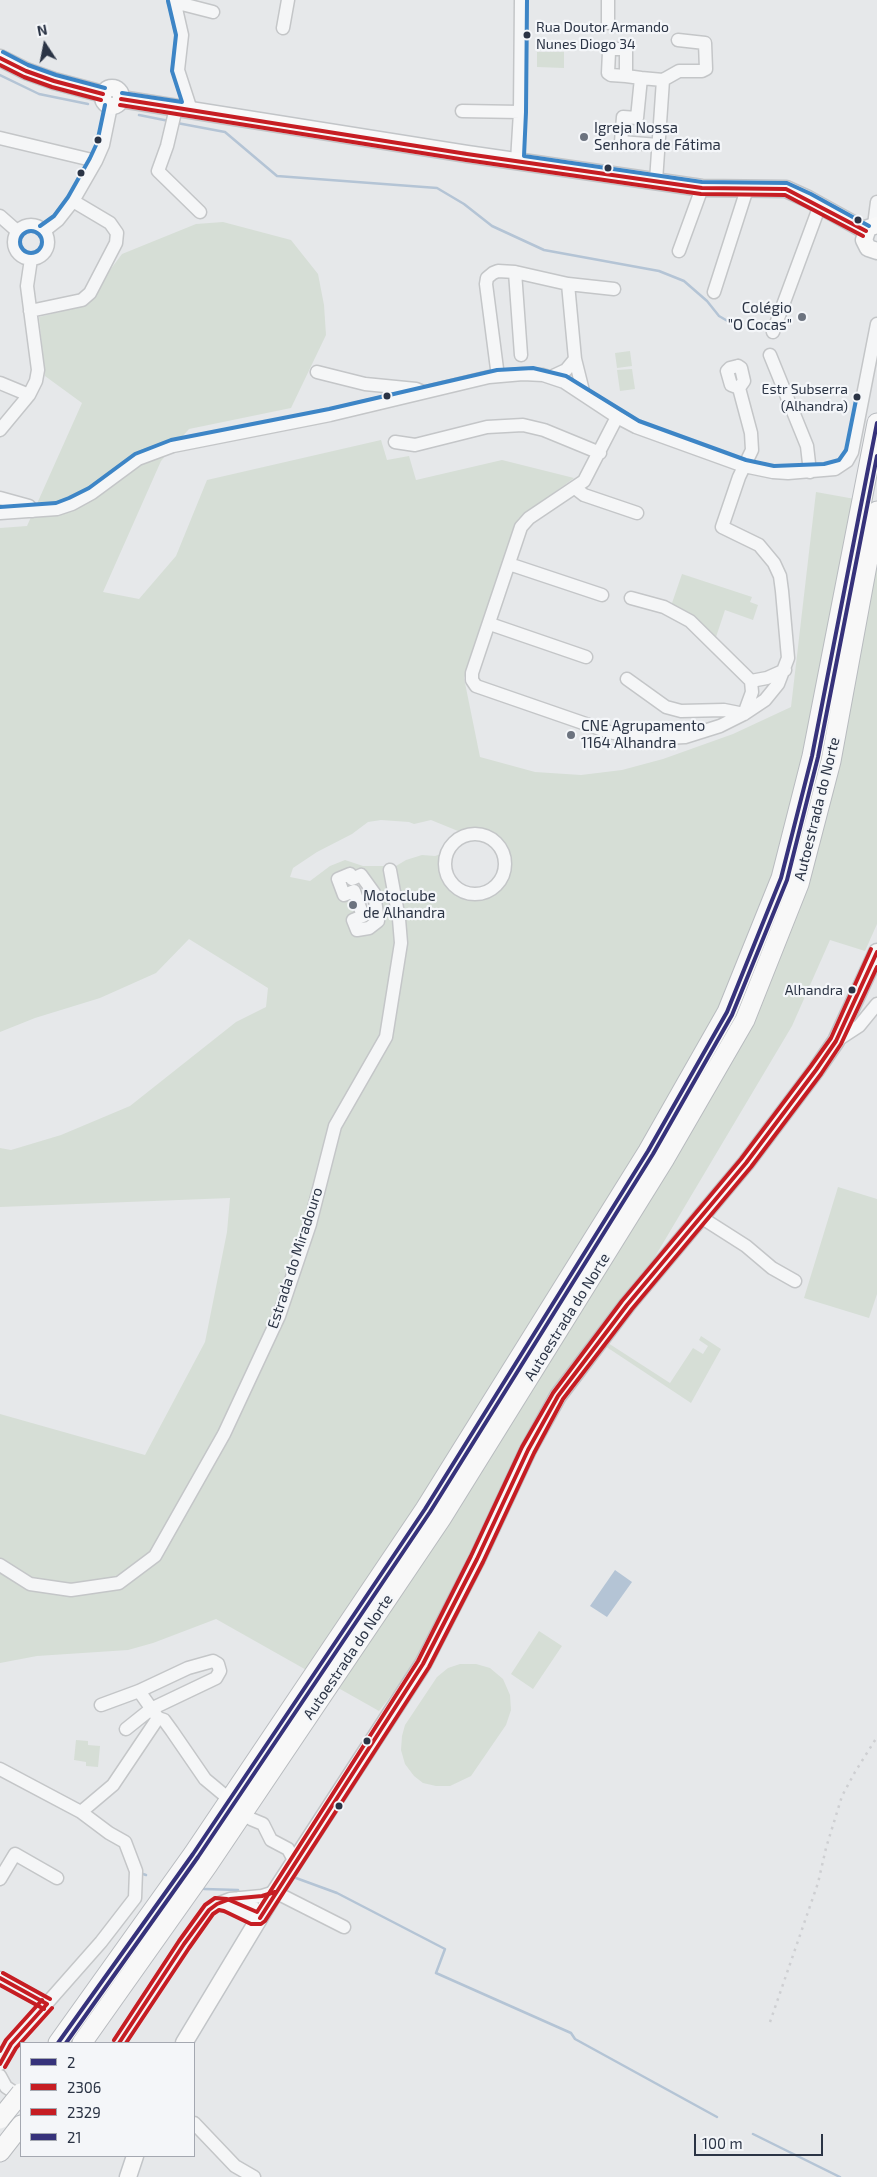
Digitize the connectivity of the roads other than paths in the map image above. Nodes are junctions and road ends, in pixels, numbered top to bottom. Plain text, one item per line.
1 (288, 0) edge
2 (521, 0) edge
3 (608, 0) edge
4 (174, 1) edge
5 (213, 12) dead end
6 (608, 24) dead end
7 (283, 28) dead end
8 (678, 40) dead end
9 (0, 58) edge
10 (626, 76) dead end
11 (641, 78) junction
12 (663, 80) junction
13 (112, 100) junction
14 (462, 111) dead end
15 (520, 112) junction
16 (179, 114) junction
17 (637, 118) junction
18 (660, 120) junction
19 (0, 138) edge
20 (658, 145) junction
21 (96, 160) junction
22 (517, 162) junction
23 (656, 181) junction
24 (702, 188) junction
25 (747, 189) junction
26 (73, 201) junction
27 (877, 202) edge
28 (820, 205) junction
29 (200, 212) dead end
30 (0, 216) edge
31 (873, 227) edge
32 (17, 231) junction
33 (44, 231) junction
34 (678, 251) dead end
35 (877, 251) edge
36 (31, 259) junction
37 (515, 272) junction
38 (568, 284) junction
39 (614, 289) dead end
40 (714, 292) dead end
41 (30, 312) junction
42 (877, 324) edge
43 (773, 332) dead end
44 (770, 355) dead end
45 (521, 356) dead end
46 (575, 359) junction
47 (497, 369) dead end
48 (317, 372) dead end
49 (551, 377) junction
50 (0, 383) edge
51 (739, 388) dead end
52 (425, 393) junction
53 (29, 395) junction
54 (584, 395) junction
55 (617, 417) junction
56 (877, 423) edge
57 (0, 430) edge
58 (395, 442) dead end
59 (600, 452) junction
60 (744, 466) junction
61 (810, 472) junction
62 (575, 488) junction
63 (0, 498) edge
64 (869, 506) edge
65 (33, 512) junction
66 (637, 512) dead end
67 (0, 513) edge
68 (509, 564) junction
69 (602, 595) dead end
70 (631, 598) dead end
71 (490, 624) junction
72 (586, 657) dead end
73 (785, 670) junction
74 (627, 679) dead end
75 (751, 681) junction
76 (744, 714) junction
77 (451, 845) joint
78 (390, 870) dead end
79 (353, 920) joint
80 (877, 952) edge
81 (877, 1004) edge
82 (836, 1041) junction
83 (699, 1216) junction
84 (795, 1281) dead end
85 (0, 1564) edge
86 (139, 1691) junction
87 (101, 1705) dead end
88 (154, 1714) junction
89 (126, 1729) dead end
90 (0, 1769) edge
91 (223, 1794) dead end
92 (82, 1812) junction
93 (251, 1819) dead end
94 (295, 1862) junction
95 (57, 1878) dead end
96 (0, 1880) edge
97 (275, 1892) junction
98 (239, 1898) junction
99 (217, 1904) junction
100 (253, 1921) junction
101 (344, 1928) dead end
102 (1, 1979) edge
103 (47, 2004) junction
104 (59, 2042) edge
105 (83, 2042) edge
106 (120, 2042) edge
107 (185, 2042) edge
108 (0, 2064) edge
109 (0, 2076) edge
110 (20, 2094) edge
111 (20, 2097) edge
112 (0, 2119) edge
113 (195, 2124) edge
114 (20, 2126) edge
115 (3, 2148) edge
116 (135, 2157) edge
117 (128, 2177) edge
118 (254, 2177) edge

1 - 7 street
2 - 15 street
3 - 6 street
4 - 5 street
4 - 16 street
8 - 12 street
9 - 13 main road
10 - 11 street
11 - 12 street
11 - 17 street
12 - 18 street
13 - 16 main road
13 - 21 street
14 - 15 street
15 - 22 street
16 - 22 main road
16 - 29 street
17 - 18 street
17 - 20 street
18 - 20 street
19 - 21 street
20 - 23 street
21 - 26 street
22 - 23 main road
23 - 24 main road
24 - 25 main road
24 - 34 street
25 - 28 main road
25 - 40 street
26 - 33 street
26 - 41 street
27 - 31 street
28 - 31 main road
28 - 43 street
30 - 32 street
31 - 35 main road
32 - 33 street
32 - 36 street
33 - 36 street
36 - 41 street
37 - 38 street
37 - 45 street
37 - 47 street
38 - 39 street
38 - 46 street
41 - 53 street
42 - 61 street
44 - 61 street
46 - 49 street
46 - 54 street
48 - 52 street
49 - 52 street
49 - 54 street
50 - 53 street
51 - 60 street
52 - 65 street
53 - 57 street
54 - 55 street
55 - 59 street
55 - 60 street
56 - 64 highway, Autoestrada do Norte
58 - 59 street
59 - 62 street
60 - 61 street
60 - 73 street
62 - 66 street
62 - 68 street
63 - 65 street
64 - 104 highway, Autoestrada do Norte
64 - 105 highway, Autoestrada do Norte
65 - 67 street
68 - 69 street
68 - 71 street
70 - 75 street
71 - 72 street
71 - 76 street
73 - 75 street
73 - 76 street
74 - 76 street
75 - 76 street
77 - 77 street
78 - 85 street, Estrada do Miradouro
79 - 79 street
80 - 82 main road
81 - 82 street
82 - 83 main road
83 - 84 street
83 - 94 main road
86 - 87 street
86 - 88 street
86 - 88 street
88 - 89 street
88 - 91 street
88 - 92 street
90 - 92 street
92 - 103 street
93 - 94 street
94 - 97 main road
95 - 96 street
97 - 98 street
97 - 100 main road
97 - 101 street
98 - 99 street
98 - 100 street
99 - 100 street
99 - 106 street
100 - 107 main road
102 - 103 street
103 - 108 street
109 - 111 street
110 - 112 highway, bridge
113 - 118 street
114 - 115 highway
116 - 117 main road

